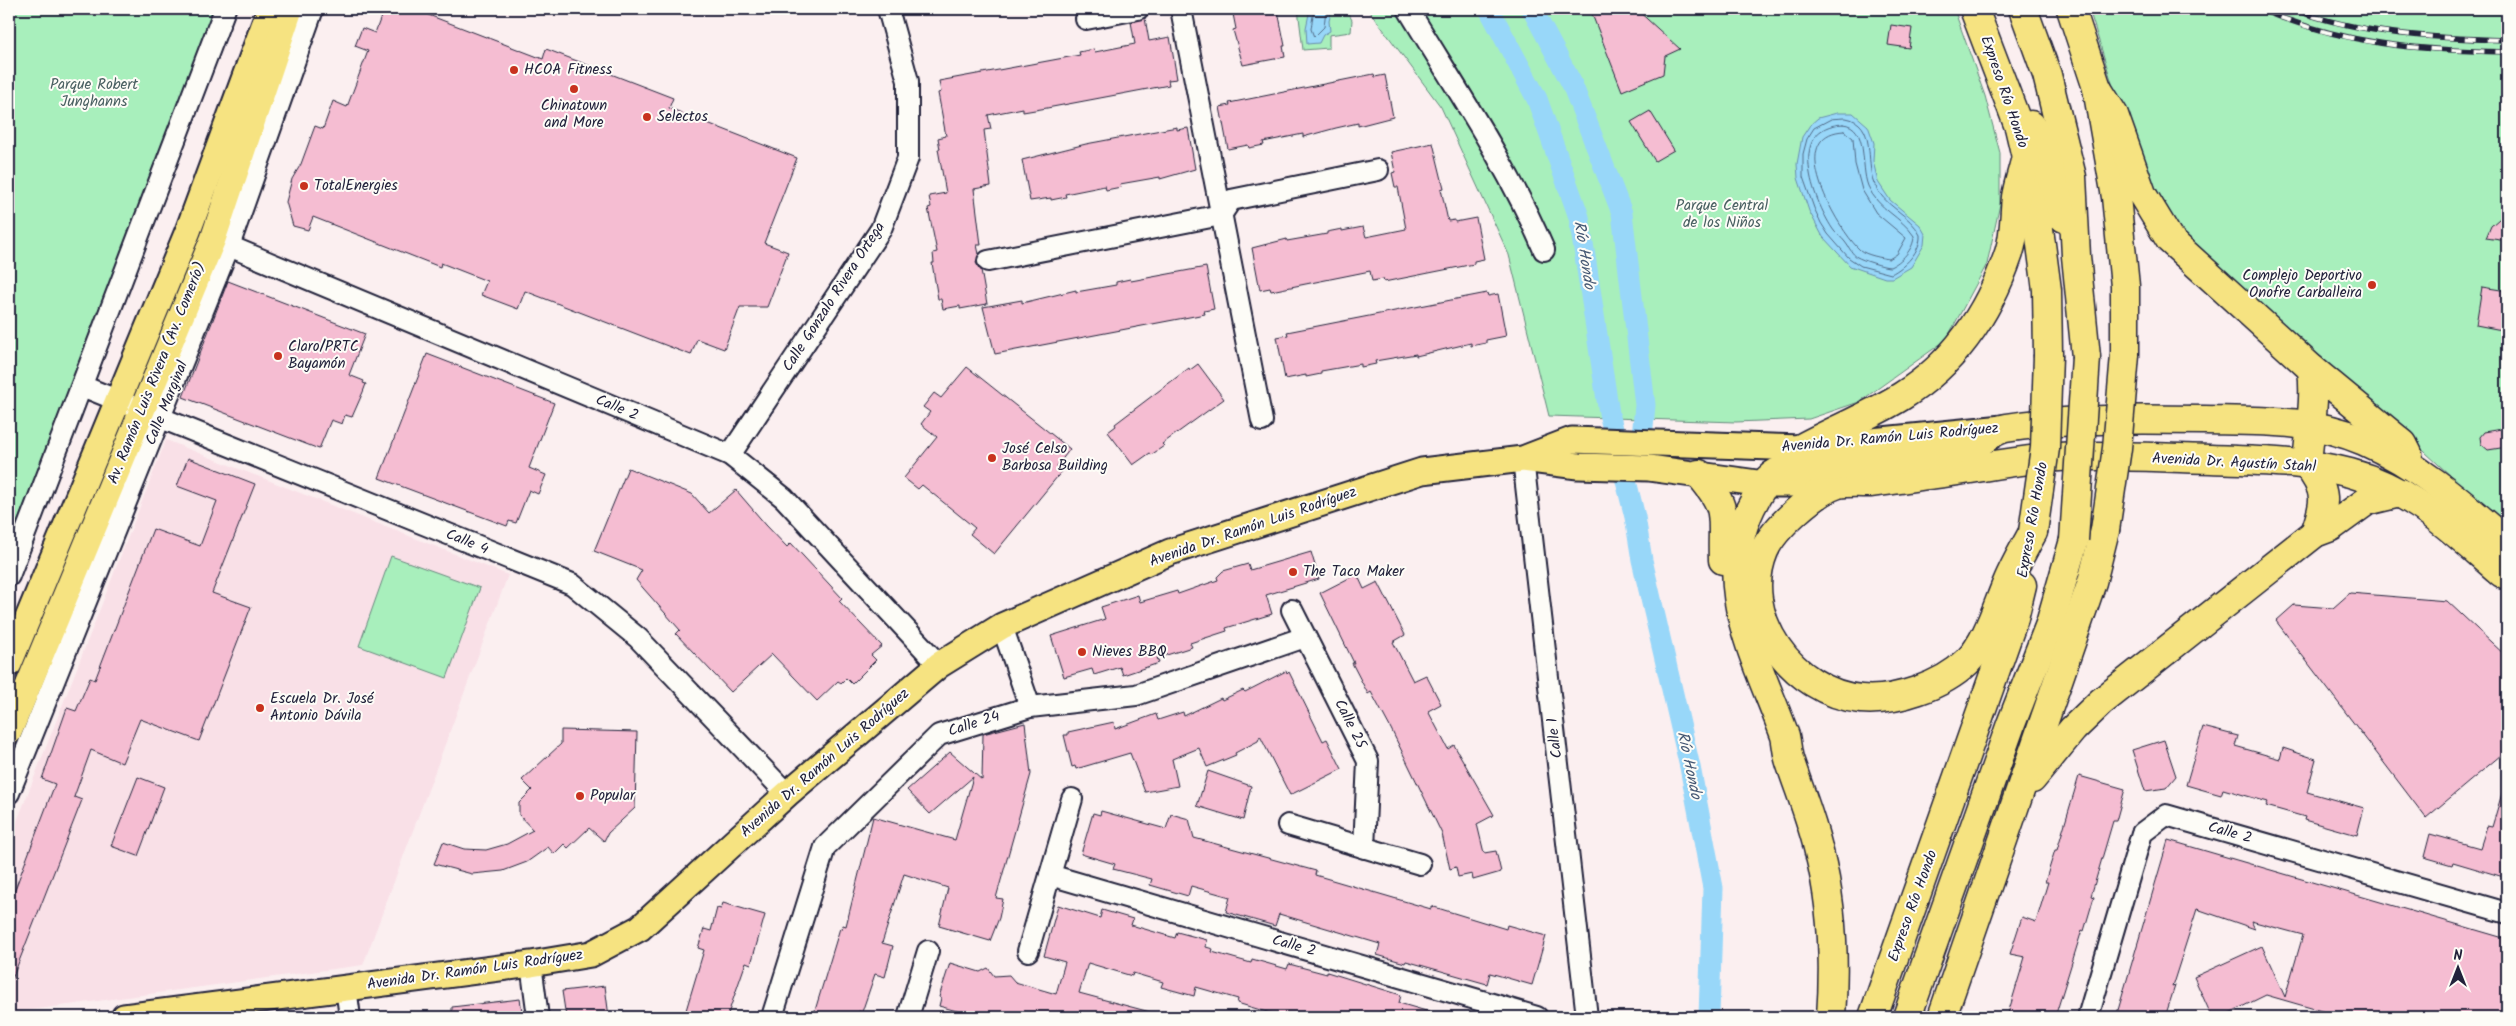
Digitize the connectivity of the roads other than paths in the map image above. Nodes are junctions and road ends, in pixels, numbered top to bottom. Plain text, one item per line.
1 (225, 9) edge
2 (270, 9) edge
3 (290, 9) edge
4 (313, 9) edge
5 (888, 9) edge
6 (1138, 9) edge
7 (1181, 9) edge
8 (1408, 9) edge
9 (1974, 9) edge
10 (2023, 9) edge
11 (2071, 9) edge
12 (1086, 19) dead end
13 (2002, 82) junction
14 (2097, 88) junction
15 (2026, 157) junction
16 (1378, 170) dead end
17 (1221, 215) junction
18 (230, 246) junction
19 (1544, 250) dead end
20 (2076, 256) junction
21 (988, 261) dead end
22 (2312, 369) junction
23 (82, 386) junction
24 (118, 402) junction
25 (151, 415) junction
26 (1262, 421) dead end
27 (2310, 426) junction
28 (2003, 428) junction
29 (1801, 448) junction
30 (730, 455) junction
31 (2138, 457) joint
32 (1522, 459) junction
33 (2307, 465) junction
34 (2414, 466) junction
35 (1699, 474) junction
36 (1764, 484) junction
37 (1837, 484) junction
38 (2400, 493) junction
39 (2033, 532) junction
40 (2315, 533) junction
41 (2507, 542) edge
42 (2507, 574) edge
43 (9, 576) edge
44 (1292, 610) dead end
45 (1002, 626) junction
46 (1305, 637) junction
47 (9, 664) edge
48 (939, 665) junction
49 (1030, 707) junction
50 (9, 732) edge
51 (1789, 760) junction
52 (9, 793) edge
53 (787, 794) junction
54 (2020, 796) junction
55 (1072, 799) dead end
56 (1288, 825) dead end
57 (1364, 848) junction
58 (1420, 864) dead end
59 (1050, 875) junction
60 (2507, 913) edge
61 (928, 951) dead end
62 (1028, 951) dead end
63 (531, 964) junction
64 (346, 988) junction
65 (124, 1017) edge
66 (350, 1017) edge
67 (538, 1017) edge
68 (772, 1017) edge
69 (908, 1017) edge
70 (1537, 1017) edge
71 (1587, 1017) edge
72 (1831, 1017) edge
73 (1873, 1017) edge
74 (1907, 1017) edge
75 (1942, 1017) edge
76 (2088, 1017) edge

1 - 23 street
2 - 24 main road, Av. Ramón Luis Rivera (Av. Comerío)
3 - 25 main road, Av. Ramón Luis Rivera (Av. Comerío)
4 - 18 street, Calle Marginal
5 - 30 street, Calle Gonzalo Rivera Ortega
6 - 12 street
7 - 17 street
8 - 19 street
9 - 13 highway, Expreso Río Hondo
10 - 20 highway
11 - 14 highway
13 - 15 highway, Expreso Río Hondo
13 - 20 highway
14 - 22 highway
14 - 54 highway, bridge
15 - 29 highway
15 - 39 highway, Expreso Río Hondo, bridge
16 - 17 street
17 - 21 street
17 - 26 street
18 - 25 street, Calle Marginal
18 - 30 street, Calle 2
20 - 74 highway, bridge
22 - 27 highway
22 - 34 highway
23 - 24 street, Calle 4
23 - 43 street
24 - 25 street, Calle 4
24 - 47 main road, Av. Ramón Luis Rivera (Av. Comerío)
25 - 50 main road, Av. Ramón Luis Rivera (Av. Comerío)
25 - 52 street, Calle Marginal
25 - 53 street, Calle 4
27 - 28 highway, Avenida Dr. Ramón Luis Rodríguez
27 - 33 highway
27 - 34 highway
28 - 29 main road, Avenida Dr. Ramón Luis Rodríguez
28 - 36 highway
29 - 32 main road, Avenida Dr. Ramón Luis Rodríguez
30 - 48 street, Calle 2
31 - 33 highway, Avenida Dr. Agustín Stahl
31 - 37 highway, Avenida Dr. Ramón Luis Rodríguez
32 - 35 main road, Avenida Dr. Ramón Luis Rodríguez
32 - 45 main road, Avenida Dr. Ramón Luis Rodríguez
32 - 71 street, Calle 1
33 - 38 highway, Avenida Dr. Agustín Stahl
33 - 40 highway
34 - 41 highway
35 - 36 main road, Avenida Dr. Ramón Luis Rodríguez
35 - 51 highway
36 - 37 main road, Avenida Dr. Ramón Luis Rodríguez
36 - 51 highway
37 - 39 highway
38 - 40 highway
38 - 42 highway, Avenida Dr. Agustín Stahl
39 - 73 highway, Expreso Río Hondo
40 - 54 highway
44 - 46 street, Calle 25
45 - 48 main road, Avenida Dr. Ramón Luis Rodríguez
45 - 49 street
46 - 49 street, Calle 24
46 - 57 street, Calle 25
48 - 53 main road, Avenida Dr. Ramón Luis Rodríguez
49 - 68 street, Calle 24
51 - 72 highway
53 - 63 main road, Avenida Dr. Ramón Luis Rodríguez
54 - 75 highway
55 - 59 street
56 - 57 street
57 - 58 street
59 - 62 street
59 - 70 street, Calle 2
60 - 76 street, Calle 2
61 - 69 street
63 - 64 main road, Avenida Dr. Ramón Luis Rodríguez
63 - 67 street
64 - 65 main road, Avenida Dr. Ramón Luis Rodríguez
64 - 66 street

